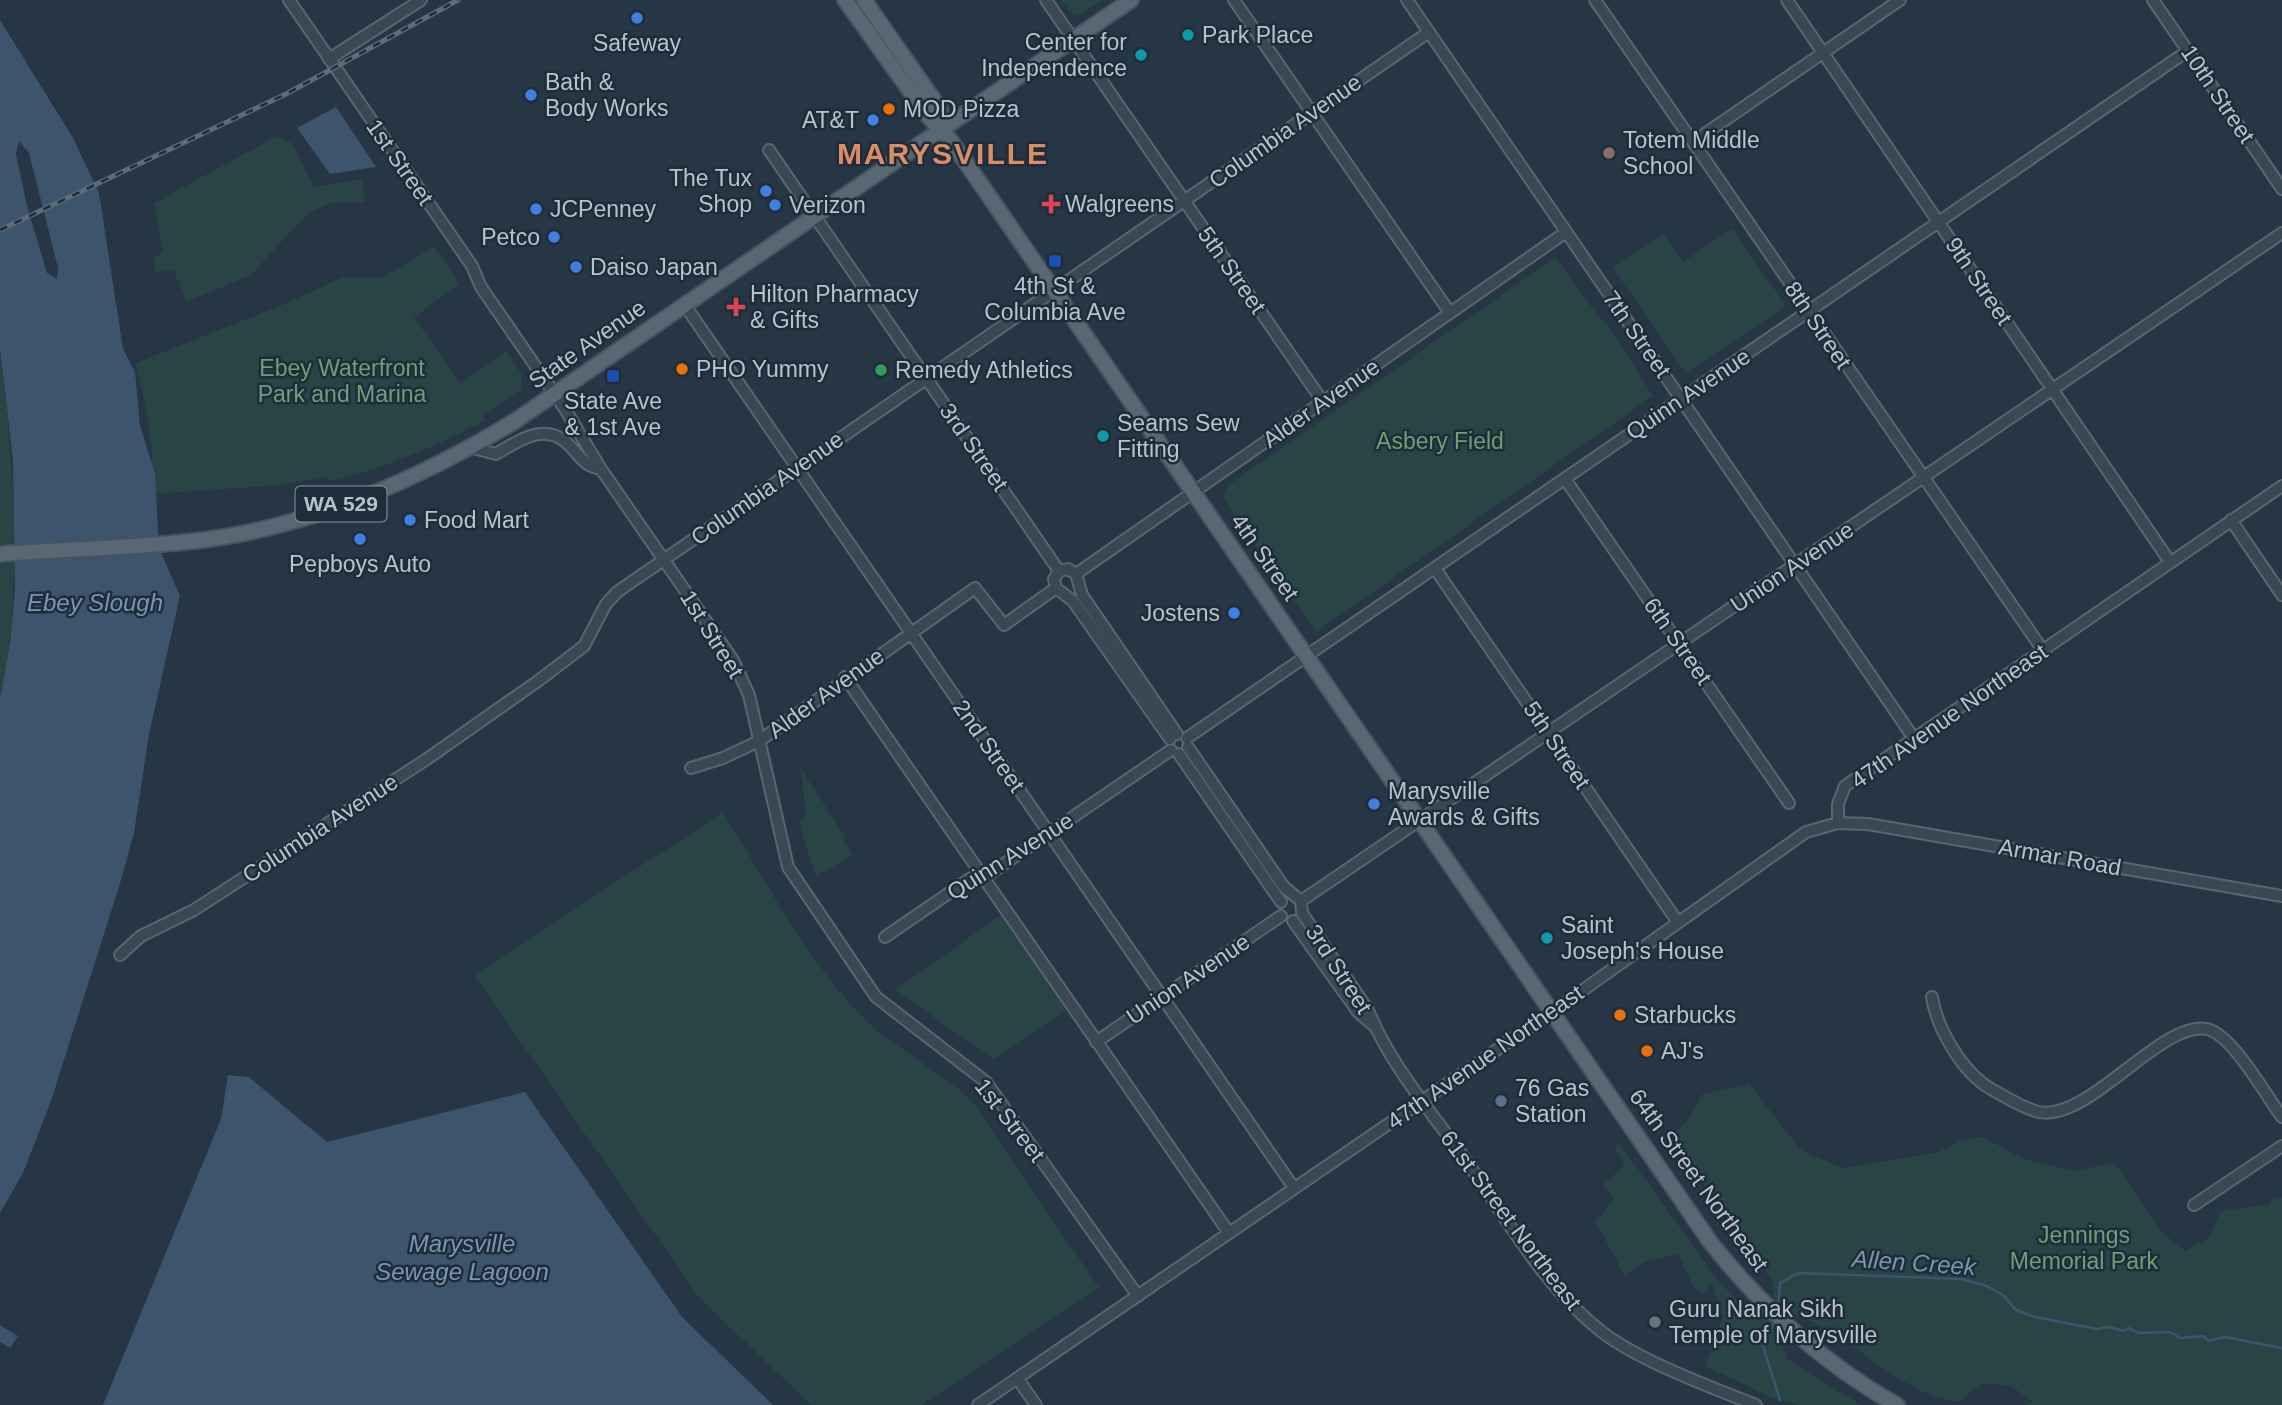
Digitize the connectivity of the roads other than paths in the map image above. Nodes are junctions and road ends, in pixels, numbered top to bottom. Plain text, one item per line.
1 (289, 0) edge
2 (421, 0) edge
3 (845, 0) edge
4 (864, 0) edge
5 (1046, 0) edge
6 (1132, 0) edge
7 (1234, 0) edge
8 (1407, 0) edge
9 (1595, 0) edge
10 (1787, 0) edge
11 (1900, 0) edge
12 (2153, 0) edge
13 (1429, 32) junction
14 (1073, 40) junction
15 (2189, 50) junction
16 (1823, 53) junction
17 (329, 59) junction
18 (1312, 113) junction
19 (942, 128) junction
20 (1693, 142) junction
21 (769, 150) dead end
22 (2282, 189) edge
23 (1184, 201) junction
24 (816, 215) junction
25 (1940, 223) junction
26 (1566, 232) junction
27 (2282, 233) edge
28 (1054, 290) junction
29 (684, 304) junction
30 (1808, 312) junction
31 (1450, 313) junction
32 (926, 378) junction
33 (2052, 390) junction
34 (554, 394) junction
35 (1681, 398) junction
36 (1323, 402) junction
37 (470, 447) junction
38 (796, 468) junction
39 (601, 469) junction
40 (1923, 478) junction
41 (1565, 480) junction
42 (2282, 486) edge
43 (1194, 493) junction
44 (2231, 520) junction
45 (0, 554) edge
46 (664, 560) junction
47 (2170, 562) junction
48 (1795, 565) junction
49 (1436, 570) junction
50 (1059, 571) junction
51 (1077, 579) junction
52 (1061, 591) junction
53 (2282, 595) edge
54 (910, 633) junction
55 (1680, 644) junction
56 (2042, 649) junction
57 (1307, 658) junction
58 (845, 677) junction
59 (1548, 733) junction
60 (1913, 737) junction
61 (759, 741) junction
62 (1179, 744) junction
63 (691, 768) dead end
64 (1789, 803) dead end
65 (1420, 821) junction
66 (1838, 823) junction
67 (1049, 834) junction
68 (981, 876) junction
69 (2282, 896) edge
70 (1281, 902) junction
71 (1299, 903) junction
72 (1281, 916) junction
73 (1293, 921) junction
74 (1677, 921) junction
75 (885, 937) dead end
76 (120, 955) dead end
77 (1162, 997) junction
78 (1932, 998) dead end
79 (1552, 1012) junction
80 (1375, 1026) junction
81 (1096, 1042) junction
82 (1423, 1100) junction
83 (2282, 1118) edge
84 (2282, 1146) edge
85 (1294, 1188) junction
86 (2194, 1205) dead end
87 (1229, 1233) junction
88 (1138, 1296) junction
89 (1017, 1378) junction
90 (978, 1405) edge
91 (1036, 1405) edge
92 (1756, 1405) edge
93 (1897, 1405) edge

1 - 17 street, 1st Street
2 - 17 street
3 - 19 main road, 4th Street
4 - 19 main road, 4th Street
5 - 14 street, 5th Street
6 - 14 main road, State Avenue
7 - 18 street
8 - 13 street, 7th Street
9 - 20 street, 8th Street
10 - 16 street, 9th Street
11 - 16 street
12 - 15 street, 10th Street
13 - 18 street, Columbia Avenue
13 - 26 street, 7th Street
14 - 19 main road, State Avenue
14 - 23 street, 5th Street
15 - 22 street, 10th Street
15 - 25 street, Quinn Avenue
16 - 20 street
16 - 25 street, 9th Street
17 - 34 street, 1st Street
18 - 23 street, Columbia Avenue
18 - 31 street
19 - 24 main road, State Avenue / WA 529
19 - 28 main road, 4th Street
20 - 30 street, 8th Street
21 - 24 street, 3rd Street
23 - 28 street, Columbia Avenue
23 - 36 street, 5th Street
24 - 29 main road, State Avenue / WA 529
24 - 32 street, 3rd Street
25 - 30 street, Quinn Avenue
25 - 33 street, 9th Street
26 - 31 street, Alder Avenue
26 - 35 street, 7th Street
27 - 33 street, Union Avenue
28 - 32 street, Columbia Avenue
28 - 43 main road, 4th Street
29 - 34 main road, State Avenue / WA 529
29 - 38 street, 2nd Street
30 - 35 street, Quinn Avenue
30 - 40 street, 8th Street
31 - 36 street, Alder Avenue
32 - 38 street, Columbia Avenue
32 - 50 street, 3rd Street
33 - 40 street, Union Avenue
33 - 47 street, 9th Street
34 - 37 main road, State Avenue / WA 529
34 - 39 street, 1st Street
35 - 41 street, Quinn Avenue
35 - 48 street, 7th Street
36 - 43 street, Alder Avenue
37 - 39 street
37 - 45 main road, State Avenue / WA 529
38 - 46 street, Columbia Avenue
38 - 54 street, 2nd Street
39 - 46 street, 1st Street
40 - 48 street, Union Avenue
40 - 56 street, 8th Street
41 - 49 street, Quinn Avenue
41 - 55 street, 6th Street
42 - 44 street, 47th Avenue Northeast
43 - 51 street, Alder Avenue
43 - 57 main road, 4th Street
44 - 47 street, 47th Avenue Northeast
44 - 53 street
46 - 61 street, 1st Street
46 - 76 street, Columbia Avenue
47 - 56 street, 47th Avenue Northeast
48 - 55 street, Union Avenue
48 - 60 street, 7th Street
49 - 57 street, Quinn Avenue
49 - 59 street, 5th Street
50 - 51 street
50 - 52 street
51 - 52 street
51 - 62 street, 3rd Street
52 - 54 street, Alder Avenue
52 - 62 street, 3rd Street
54 - 58 street, Alder Avenue
54 - 67 street, 2nd Street
55 - 59 street, Union Avenue
55 - 64 street, 6th Street
56 - 60 street, 47th Avenue Northeast
57 - 62 street, Quinn Avenue
57 - 65 main road, 4th Street
58 - 61 street, Alder Avenue
58 - 68 street
59 - 65 street, Union Avenue
59 - 74 street, 5th Street
60 - 66 street, 47th Avenue Northeast
61 - 63 street, Alder Avenue
61 - 88 street, 1st Street
62 - 67 street, Quinn Avenue
62 - 70 street, 3rd Street
62 - 71 street, 3rd Street
65 - 71 street, Union Avenue
65 - 79 main road, 4th Street
66 - 69 street, Armar Road
66 - 74 street, 47th Avenue Northeast
67 - 68 street, Quinn Avenue
67 - 77 street, 2nd Street
68 - 75 street, Quinn Avenue
68 - 81 street
70 - 71 street
70 - 72 street
71 - 73 street
71 - 80 street, 3rd Street
72 - 73 street
72 - 77 street, Union Avenue
73 - 80 street, 3rd Street
74 - 79 street, 47th Avenue Northeast
77 - 81 street, Union Avenue
77 - 85 street, 2nd Street
78 - 83 street
79 - 82 street, 47th Avenue Northeast
79 - 93 main road, 64th Street Northeast
80 - 82 street, 3rd Street
81 - 87 street
82 - 85 street, 47th Avenue Northeast
82 - 92 street, 61st Street Northeast
84 - 86 street
85 - 87 street, 47th Avenue Northeast
87 - 88 street, 47th Avenue Northeast
88 - 89 street, 47th Avenue Northeast
89 - 90 street, 47th Avenue Northeast
89 - 91 street

